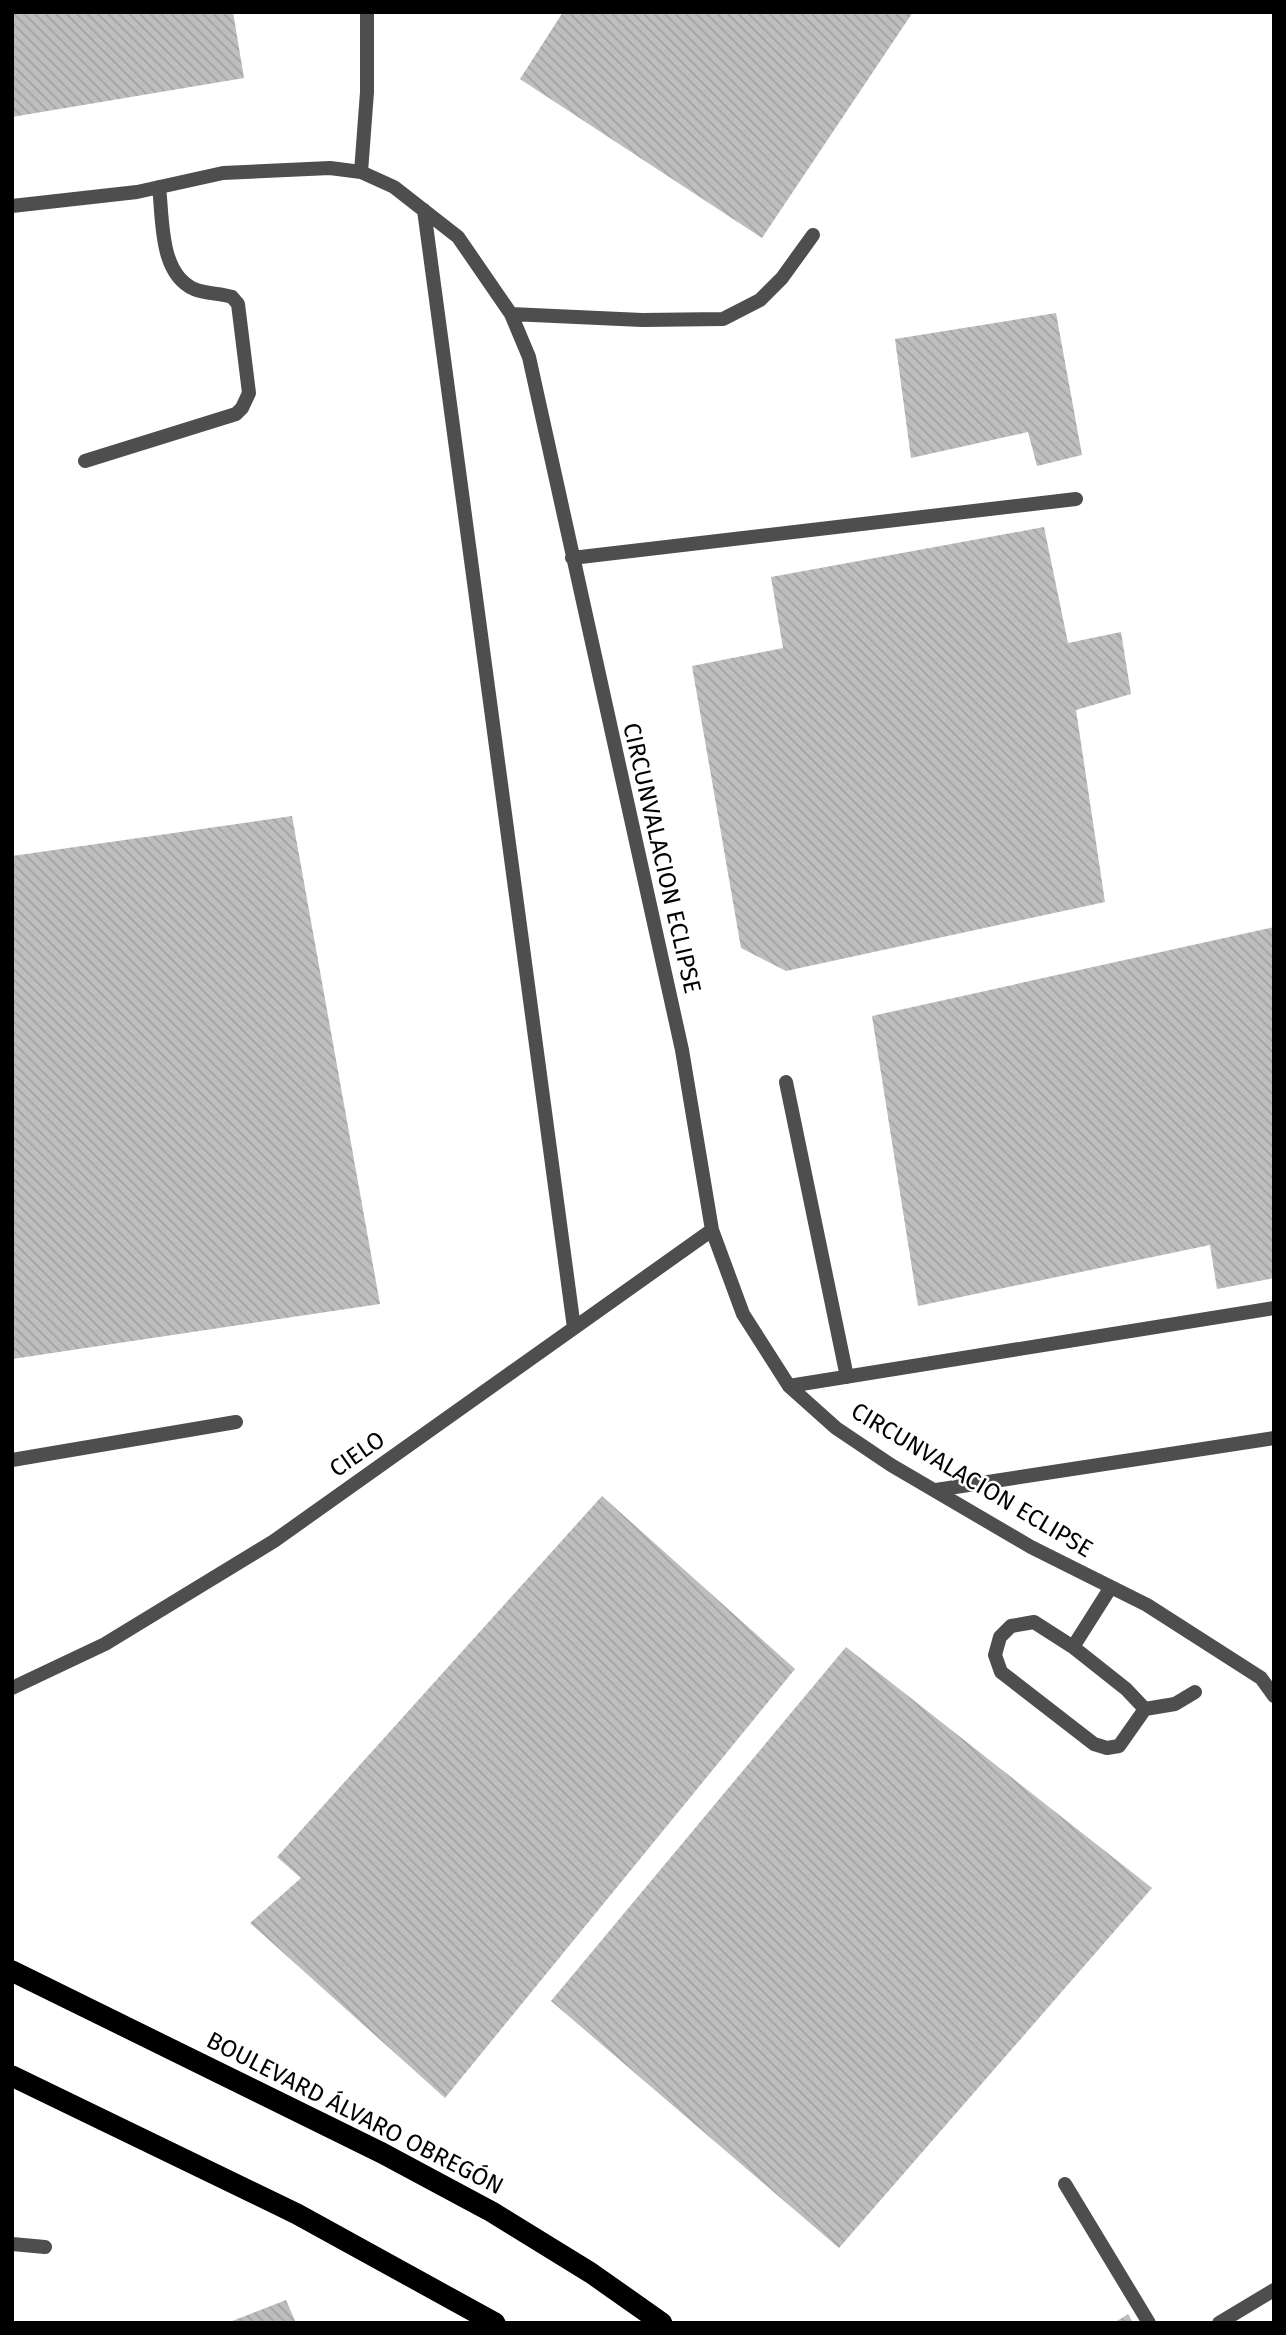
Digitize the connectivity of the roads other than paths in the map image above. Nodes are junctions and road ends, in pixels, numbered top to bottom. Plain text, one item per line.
1 (367, 12) edge
2 (361, 172) junction
3 (159, 187) junction
4 (12, 206) edge
5 (424, 210) junction
6 (813, 235) dead end
7 (510, 314) junction
8 (85, 461) dead end
9 (1076, 499) dead end
10 (572, 558) junction
11 (786, 1082) dead end
12 (712, 1230) junction
13 (1274, 1308) edge
14 (574, 1328) junction
15 (847, 1377) junction
16 (789, 1386) junction
17 (236, 1422) dead end
18 (1274, 1438) edge
19 (12, 1460) edge
20 (936, 1490) junction
21 (1111, 1587) junction
22 (1073, 1647) junction
23 (12, 1688) edge
24 (1195, 1692) dead end
25 (1274, 1696) edge
26 (1146, 1709) junction
27 (12, 1971) edge
28 (12, 2076) edge
29 (1065, 2184) dead end
30 (12, 2244) edge
31 (45, 2247) dead end
32 (1274, 2290) edge
33 (495, 2323) edge
34 (662, 2323) edge
35 (1149, 2323) edge
36 (1219, 2323) edge

1 - 2 lane
2 - 3 lane, CIRCUNVALACION ECLIPSE
2 - 5 lane, CIRCUNVALACION ECLIPSE
3 - 4 lane, CIRCUNVALACION ECLIPSE
3 - 8 lane
5 - 7 lane, CIRCUNVALACION ECLIPSE
5 - 14 lane
6 - 7 lane
7 - 10 lane, CIRCUNVALACION ECLIPSE
9 - 10 lane
10 - 12 lane, CIRCUNVALACION ECLIPSE
11 - 15 lane
12 - 14 lane, CIELO
12 - 16 lane, CIRCUNVALACION ECLIPSE
13 - 15 lane
14 - 23 lane, CIELO
15 - 16 lane
16 - 20 lane, CIRCUNVALACION ECLIPSE
17 - 19 lane
18 - 20 lane
20 - 21 lane, CIRCUNVALACION ECLIPSE
21 - 22 lane
21 - 25 lane, CIRCUNVALACION ECLIPSE
22 - 26 lane
22 - 26 lane
24 - 26 lane
27 - 34 highway, BOULEVARD ÁLVARO OBREGÓN
28 - 33 highway
29 - 35 lane
30 - 31 lane
32 - 36 lane

